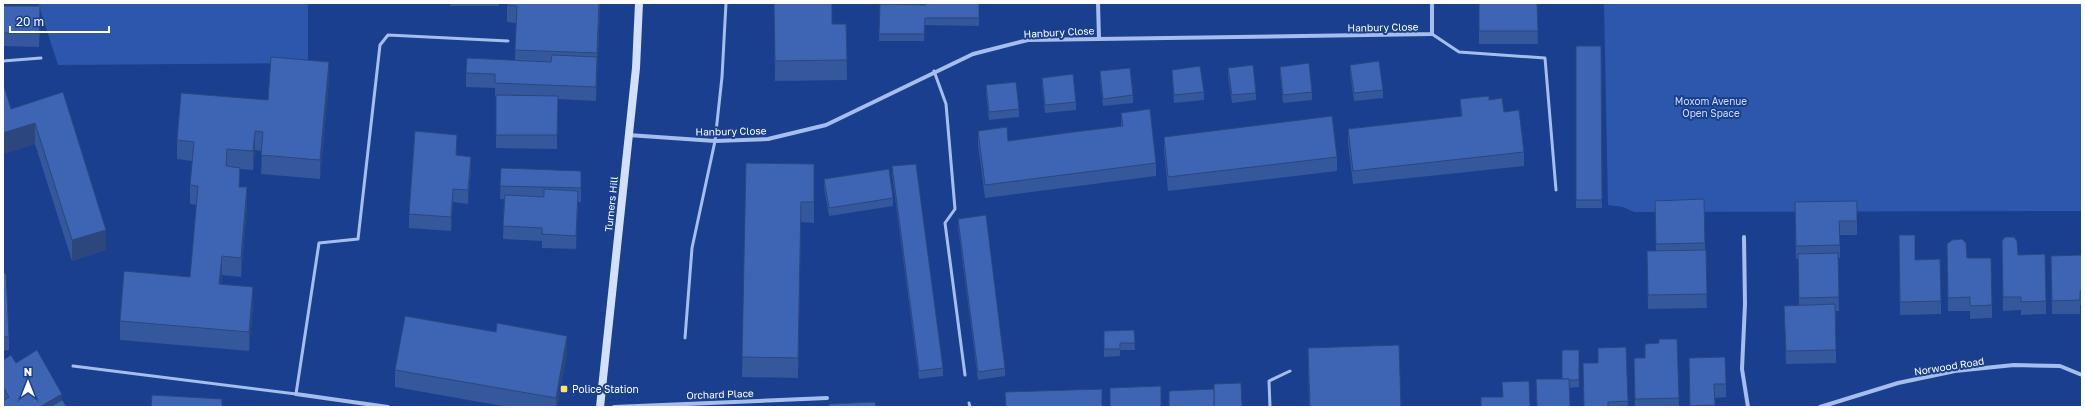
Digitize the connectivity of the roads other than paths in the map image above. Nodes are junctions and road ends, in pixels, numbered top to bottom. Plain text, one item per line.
1 (639, 3) edge
2 (726, 3) edge
3 (1098, 3) edge
4 (1432, 3) edge
5 (1432, 34) junction
6 (1099, 38) junction
7 (508, 41) dead end
8 (40, 58) dead end
9 (3, 62) edge
10 (934, 71) junction
11 (628, 135) junction
12 (715, 142) junction
13 (1556, 190) dead end
14 (1744, 237) dead end
15 (685, 338) dead end
16 (73, 366) dead end
17 (1290, 371) dead end
18 (965, 375) dead end
19 (2082, 375) edge
20 (296, 394) junction
21 (828, 398) dead end
22 (969, 403) dead end
23 (388, 407) edge
24 (600, 407) edge
25 (614, 407) edge
26 (970, 407) edge
27 (1270, 407) edge
28 (1748, 407) edge
29 (1820, 407) edge

1 - 11 main road, Turners Hill
2 - 12 lane
3 - 6 street
4 - 5 street, Hanbury Close
5 - 6 street, Hanbury Close
5 - 13 lane
6 - 10 street, Hanbury Close
7 - 20 lane
8 - 9 lane
10 - 12 street, Hanbury Close
10 - 18 lane
11 - 12 street, Hanbury Close
11 - 24 main road, Turners Hill
12 - 15 lane
14 - 28 street
16 - 20 lane
17 - 27 lane
19 - 29 street, Norwood Road
20 - 23 street
21 - 25 street, Orchard Place
22 - 26 lane

